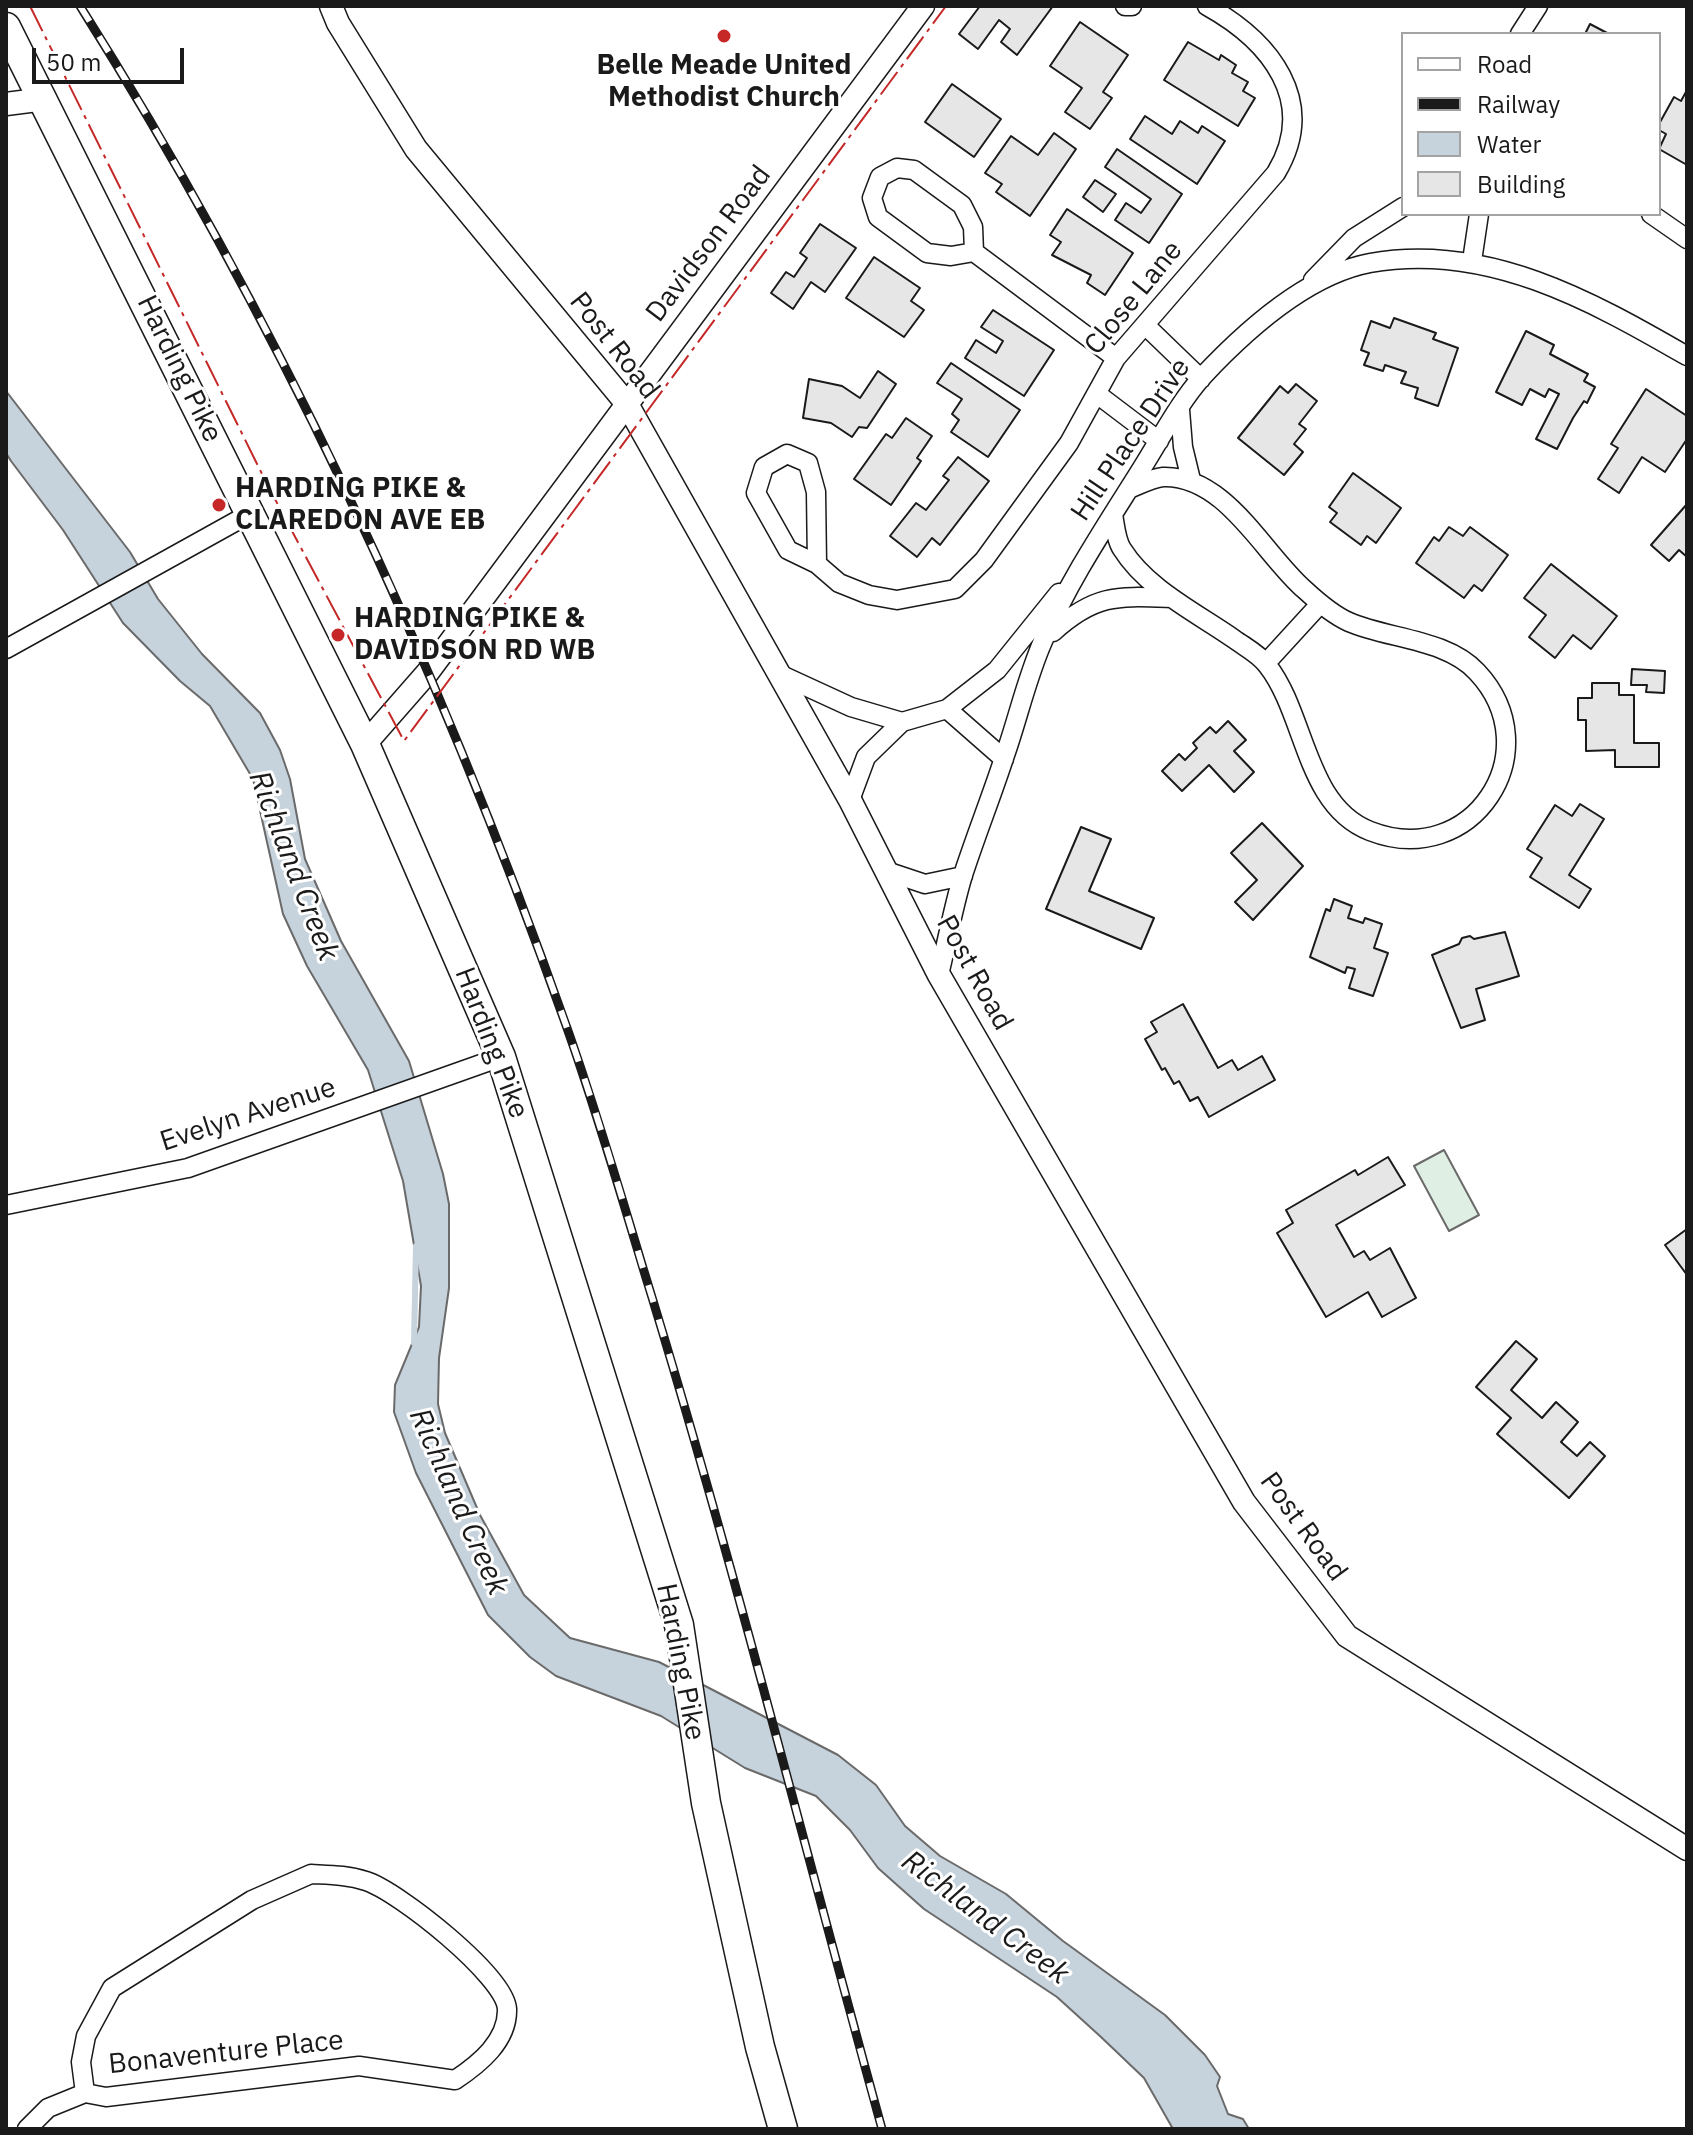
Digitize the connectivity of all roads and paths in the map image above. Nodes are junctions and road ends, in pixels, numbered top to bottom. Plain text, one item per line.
1 (331, 6) edge
2 (923, 6) edge
3 (1125, 6) edge
4 (1132, 6) edge
5 (1207, 6) edge
6 (1538, 6) edge
7 (6, 27) edge
8 (1521, 32) edge
9 (45, 99) junction
10 (6, 104) edge
11 (1401, 208) edge
12 (1479, 216) edge
13 (1654, 216) edge
14 (1687, 239) edge
15 (974, 252) junction
16 (1472, 261) junction
17 (1303, 291) junction
18 (1145, 325) junction
19 (1687, 356) edge
20 (1116, 358) junction
21 (1201, 379) junction
22 (1097, 394) junction
23 (627, 404) junction
24 (1180, 410) junction
25 (1159, 441) junction
26 (1191, 480) junction
27 (1129, 489) junction
28 (251, 513) junction
29 (1113, 514) junction
30 (1084, 562) junction
31 (817, 564) junction
32 (1171, 598) junction
33 (1320, 604) junction
34 (1043, 641) junction
35 (6, 649) edge
36 (1266, 663) junction
37 (777, 673) junction
38 (947, 709) junction
39 (902, 722) junction
40 (365, 744) junction
41 (1004, 759) junction
42 (850, 800) junction
43 (886, 871) junction
44 (963, 876) junction
45 (939, 975) junction
46 (501, 1057) junction
47 (6, 1205) edge
48 (1687, 1849) edge
49 (85, 2093) junction
50 (27, 2129) edge
51 (783, 2129) edge

1 - 23 street, Post Road
2 - 23 street, Davidson Road
3 - 4 street
5 - 18 street, Close Lane
6 - 8 street
7 - 9 main road, Harding Pike
9 - 10 street
9 - 28 main road, Harding Pike
11 - 17 street, Hill Place Drive
12 - 16 street
13 - 14 street
15 - 15 street
15 - 20 street
16 - 17 street, Hill Place Drive
16 - 19 street, Hill Place Drive
17 - 21 street, Hill Place Drive
18 - 20 street, Close Lane
18 - 21 street
20 - 22 street, Close Lane
21 - 24 street, Hill Place Drive
22 - 25 street
22 - 31 street, Close Lane
23 - 37 street, Post Road
23 - 40 street, Davidson Road
24 - 25 street, Hill Place Drive
24 - 26 street
25 - 27 street, Hill Place Drive
26 - 27 street
26 - 33 street
27 - 29 street, Hill Place Drive
28 - 35 street
28 - 40 main road, Harding Pike
29 - 30 street, Hill Place Drive
29 - 32 street
30 - 34 street, Hill Place Drive
30 - 38 street, Hill Place Drive
31 - 31 street, Close Lane
32 - 34 street
32 - 36 street
33 - 36 street
33 - 36 street
34 - 41 street, Hill Place Drive
37 - 39 street
37 - 42 street, Post Road
38 - 39 street, Hill Place Drive
38 - 41 street
39 - 42 street, Hill Place Drive
40 - 46 main road, Harding Pike
41 - 44 street, Hill Place Drive
42 - 43 street, Post Road
43 - 44 street
43 - 45 street, Post Road
44 - 45 street, Hill Place Drive
45 - 48 street, Post Road
46 - 47 street, Evelyn Avenue
46 - 51 main road, Harding Pike
49 - 49 street, Bonaventure Place
49 - 50 street, Bonaventure Place

